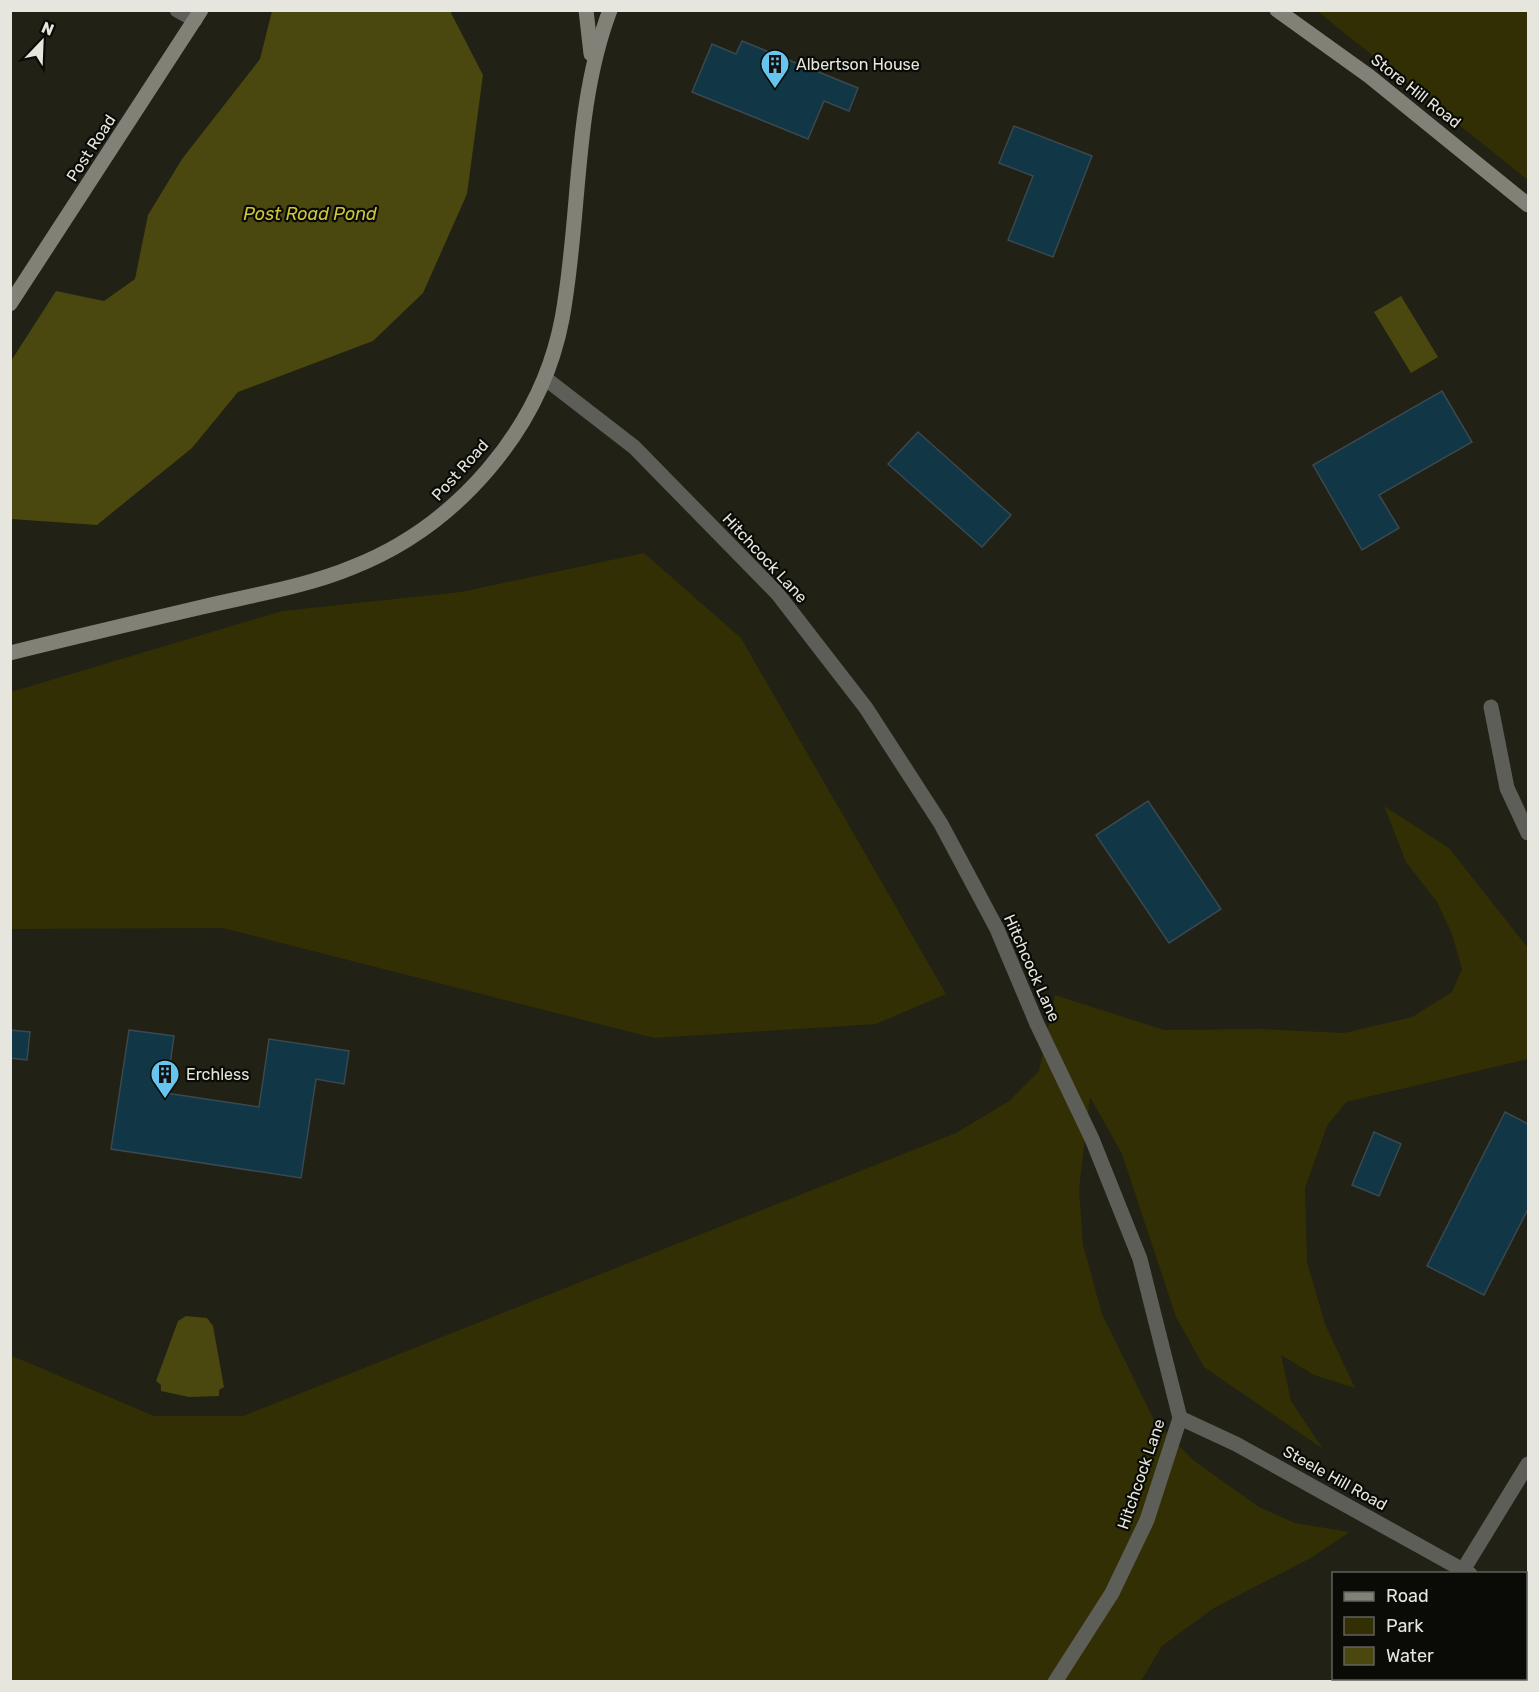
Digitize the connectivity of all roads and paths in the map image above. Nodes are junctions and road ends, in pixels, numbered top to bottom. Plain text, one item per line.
1 (177, 10) edge
2 (586, 10) edge
3 (610, 10) edge
4 (1277, 10) edge
5 (198, 15) edge
6 (592, 69) junction
7 (1528, 205) edge
8 (10, 304) edge
9 (546, 379) junction
10 (10, 652) edge
11 (1491, 707) dead end
12 (1528, 833) edge
13 (1180, 1418) junction
14 (1528, 1464) edge
15 (1467, 1572) edge
16 (1055, 1682) edge

1 - 5 street
2 - 6 main road
3 - 6 main road, Post Road
4 - 7 main road, Store Hill Road
5 - 8 main road, Post Road
6 - 9 main road, Post Road
9 - 10 main road, Post Road
9 - 13 street, Hitchcock Lane
11 - 12 street
13 - 15 street, Steele Hill Road
13 - 16 street, Hitchcock Lane
14 - 15 street

